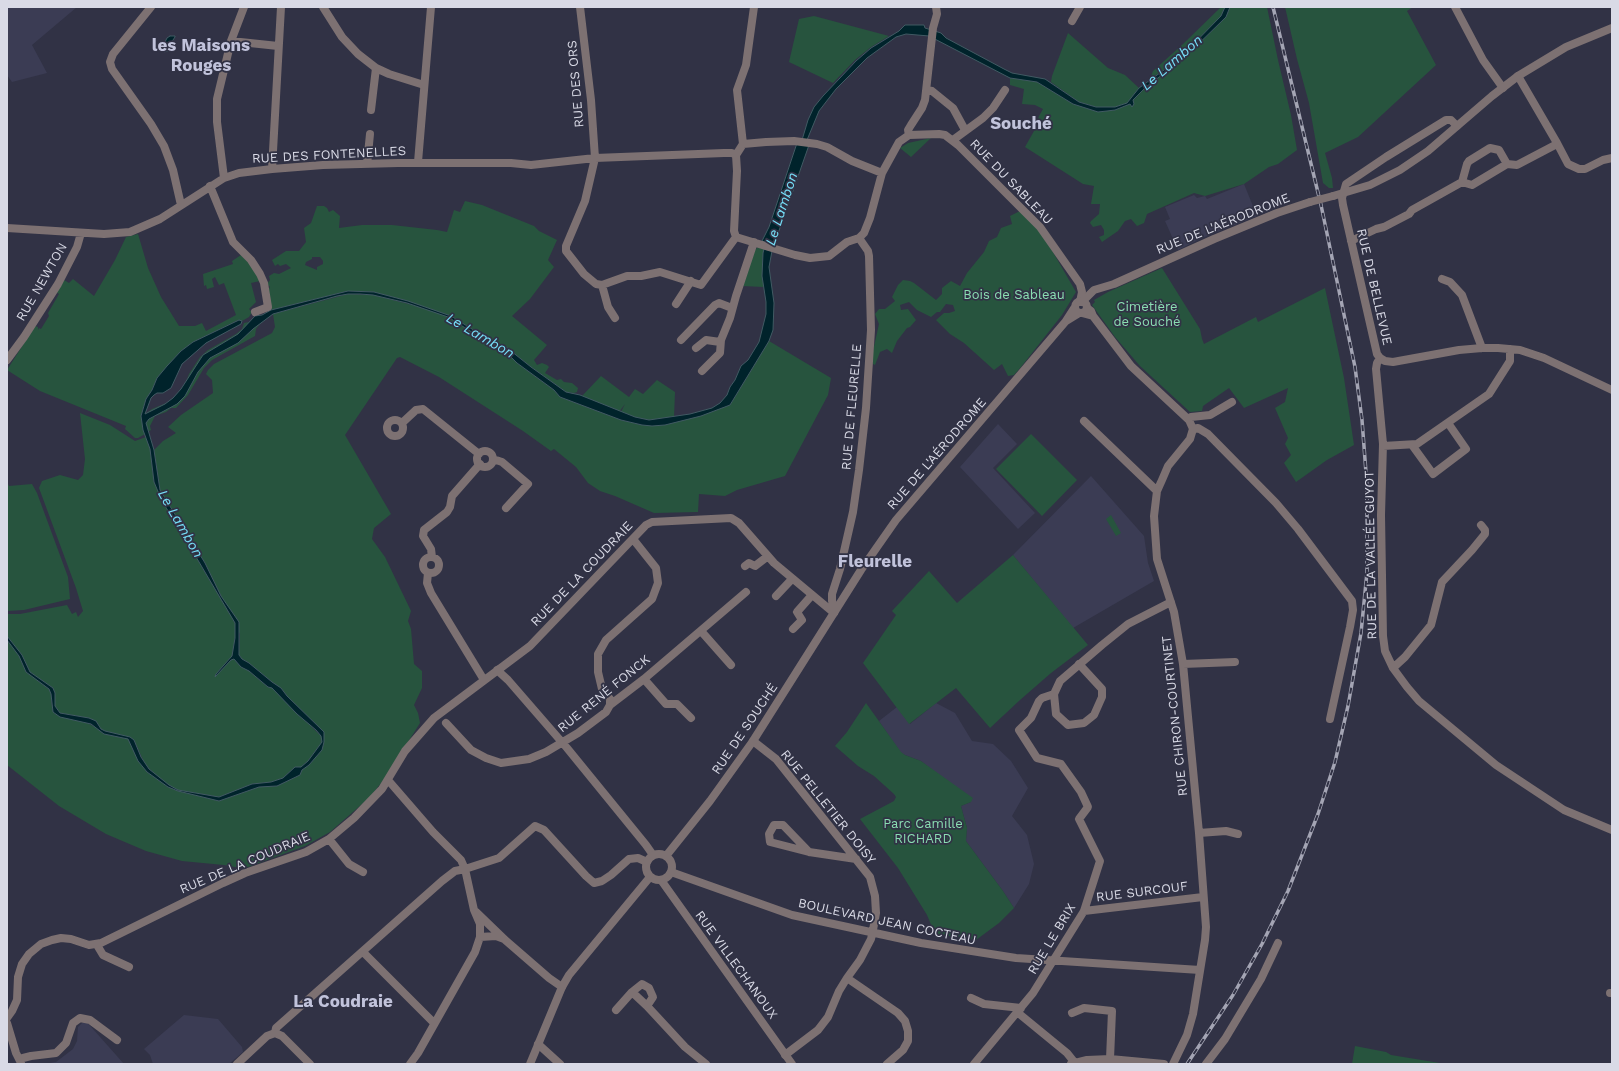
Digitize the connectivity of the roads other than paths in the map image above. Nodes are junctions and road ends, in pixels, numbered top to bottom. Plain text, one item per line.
1 (151, 7) edge
2 (244, 7) edge
3 (281, 7) edge
4 (323, 7) edge
5 (431, 7) edge
6 (580, 7) edge
7 (754, 7) edge
8 (1080, 7) edge
9 (1455, 7) edge
10 (939, 8) edge
11 (1072, 21) dead end
12 (1612, 28) edge
13 (231, 41) junction
14 (278, 46) junction
15 (376, 68) junction
16 (1518, 76) junction
17 (424, 85) junction
18 (1503, 88) junction
19 (927, 90) junction
20 (1004, 90) dead end
21 (371, 110) dead end
22 (1457, 126) junction
23 (965, 130) junction
24 (370, 134) dead end
25 (909, 135) junction
26 (953, 140) junction
27 (743, 144) junction
28 (1557, 144) junction
29 (736, 155) junction
30 (595, 158) junction
31 (1612, 158) edge
32 (418, 162) junction
33 (367, 164) junction
34 (1507, 164) junction
35 (272, 169) junction
36 (882, 173) junction
37 (224, 178) junction
38 (1462, 182) junction
39 (210, 186) junction
40 (1343, 194) junction
41 (181, 205) junction
42 (7, 228) edge
43 (81, 233) junction
44 (736, 237) junction
45 (859, 238) junction
46 (1351, 240) junction
47 (758, 243) junction
48 (1442, 279) dead end
49 (691, 281) junction
50 (602, 285) junction
51 (676, 304) dead end
52 (1082, 307) junction
53 (732, 308) junction
54 (255, 312) dead end
55 (615, 318) dead end
56 (681, 340) dead end
57 (720, 342) junction
58 (696, 348) dead end
59 (1482, 348) junction
60 (1510, 349) junction
61 (1380, 358) junction
62 (7, 360) edge
63 (702, 370) dead end
64 (1612, 390) edge
65 (1232, 402) dead end
66 (1189, 420) junction
67 (1084, 421) dead end
68 (402, 423) dead end
69 (1448, 423) junction
70 (1193, 429) junction
71 (1412, 445) junction
72 (1383, 446) junction
73 (479, 454) junction
74 (493, 459) junction
75 (480, 464) junction
76 (1157, 491) junction
77 (506, 508) dead end
78 (1481, 525) dead end
79 (633, 539) junction
80 (768, 556) junction
81 (745, 566) dead end
82 (792, 579) junction
83 (838, 579) junction
84 (746, 592) dead end
85 (812, 595) junction
86 (776, 596) dead end
87 (844, 596) junction
88 (1171, 602) junction
89 (835, 612) junction
90 (793, 629) dead end
91 (701, 631) junction
92 (1235, 662) dead end
93 (1079, 664) junction
94 (1183, 664) junction
95 (731, 665) dead end
96 (1393, 668) junction
97 (497, 670) junction
98 (644, 679) junction
99 (484, 680) junction
100 (1054, 694) junction
101 (452, 705) junction
102 (610, 705) junction
103 (691, 718) dead end
104 (1330, 719) dead end
105 (446, 723) junction
106 (428, 724) junction
107 (753, 741) junction
108 (562, 744) junction
109 (388, 780) junction
110 (1612, 830) edge
111 (1199, 833) junction
112 (1238, 834) dead end
113 (329, 838) junction
114 (809, 852) junction
115 (653, 855) junction
116 (666, 856) junction
117 (856, 859) junction
118 (647, 862) junction
119 (465, 869) junction
120 (363, 872) dead end
121 (671, 872) junction
122 (650, 877) junction
123 (661, 880) junction
124 (1203, 897) junction
125 (474, 910) junction
126 (1084, 911) junction
127 (872, 933) junction
128 (480, 937) junction
129 (504, 939) junction
130 (1278, 943) dead end
131 (97, 944) junction
132 (363, 952) junction
133 (1053, 961) junction
134 (129, 967) dead end
135 (1200, 970) junction
136 (847, 978) junction
137 (562, 987) junction
138 (632, 992) junction
139 (971, 998) dead end
140 (647, 1006) junction
141 (616, 1010) dead end
142 (1019, 1010) junction
143 (1072, 1013) dead end
144 (7, 1018) edge
145 (7, 1023) edge
146 (434, 1023) junction
147 (275, 1033) junction
148 (117, 1040) dead end
149 (538, 1044) junction
150 (1110, 1059) junction
151 (788, 1061) edge
152 (20, 1062) edge
153 (1073, 1063) edge
154 (237, 1064) edge
155 (310, 1064) edge
156 (410, 1064) edge
157 (530, 1064) edge
158 (560, 1064) edge
159 (706, 1064) edge
160 (887, 1064) edge
161 (974, 1064) edge
162 (1164, 1064) edge
163 (1173, 1064) edge
164 (1206, 1064) edge

1 - 41 street
2 - 13 street
3 - 14 street
4 - 15 street
5 - 17 street
6 - 30 street, RUE DES ORS
7 - 27 street
8 - 11 street
9 - 18 street
10 - 19 street
12 - 16 street, RUE DE L'AÉRODROME
13 - 14 street
13 - 37 street
14 - 35 street
15 - 17 street
15 - 21 street
16 - 18 street, RUE DE L'AÉRODROME
16 - 28 street
17 - 32 street
18 - 22 street, RUE DE L'AÉRODROME
19 - 23 street
19 - 25 street
20 - 23 street
22 - 40 street, RUE DE L'AÉRODROME
22 - 40 street
23 - 26 street
24 - 33 street
25 - 26 street, RUE DU SABLEAU
25 - 36 street
26 - 52 street, RUE DU SABLEAU
27 - 29 street
27 - 36 street
28 - 31 street
28 - 34 street
29 - 30 street, RUE DES FONTENELLES
29 - 44 street
30 - 32 street, RUE DES FONTENELLES
30 - 50 street, RUE DES ORS
32 - 33 street, RUE DES FONTENELLES
33 - 35 street, RUE DES FONTENELLES
34 - 38 street
34 - 38 street
35 - 37 street, RUE DES FONTENELLES
36 - 45 street
37 - 39 street, RUE DES FONTENELLES
38 - 46 street
39 - 41 street, RUE DES FONTENELLES
39 - 54 street
40 - 46 street, RUE DE BELLEVUE
40 - 52 street, RUE DE L'AÉRODROME, bridge
41 - 43 street, RUE DES FONTENELLES
42 - 43 street, RUE DES FONTENELLES
43 - 62 street, RUE NEWTON
44 - 47 street
44 - 49 street
45 - 47 street
45 - 83 street, RUE DE FLEURELLE
46 - 61 street, RUE DE BELLEVUE
47 - 53 street
48 - 59 street
49 - 50 street
49 - 51 street
50 - 55 street
52 - 66 street
52 - 87 street, RUE DE L'AÉRODROME
53 - 56 street
53 - 57 street
57 - 58 street
57 - 63 street
59 - 60 street, RUE DE BELLEVUE
59 - 61 street, RUE DE BELLEVUE
60 - 64 street, RUE DE BELLEVUE
60 - 69 street
61 - 72 street, RUE DE LA VALLÉE GUYOT
65 - 66 street
66 - 70 street
67 - 76 street
68 - 73 street
69 - 71 street
69 - 71 street
70 - 76 street, RUE CHIRON-COURTINET
70 - 104 street
71 - 72 street
72 - 96 street, RUE DE LA VALLÉE GUYOT
73 - 74 street
73 - 75 street
74 - 75 street
74 - 77 street
75 - 99 street
76 - 88 street, RUE CHIRON-COURTINET
78 - 96 street
79 - 80 street, RUE DE LA COUDRAIE
79 - 97 street, RUE DE LA COUDRAIE
79 - 102 street
80 - 81 street
80 - 82 street, RUE DE LA COUDRAIE
82 - 85 street, RUE DE LA COUDRAIE
82 - 86 street
83 - 87 street
83 - 89 street, RUE DE FLEURELLE
84 - 91 street, RUE RENÉ FONCK
85 - 89 street, RUE DE LA COUDRAIE
85 - 90 street
87 - 89 street, RUE DE L'AÉRODROME
88 - 93 street
88 - 94 street, RUE CHIRON-COURTINET
89 - 107 street, RUE DE SOUCHÉ
91 - 95 street
91 - 98 street, RUE RENÉ FONCK
92 - 94 street
93 - 100 street
93 - 100 street
94 - 111 street, RUE CHIRON-COURTINET
96 - 110 street, RUE DE LA VALLÉE GUYOT
97 - 99 street, RUE DE LA COUDRAIE
97 - 108 street
98 - 102 street, RUE RENÉ FONCK
98 - 103 street
99 - 101 street, RUE DE LA COUDRAIE
100 - 126 street, RUE LE BRIX
101 - 105 street
101 - 106 street, RUE DE LA COUDRAIE
102 - 108 street, RUE RENÉ FONCK
105 - 106 street
105 - 108 street, RUE RENÉ FONCK
106 - 109 street, RUE DE LA COUDRAIE
107 - 116 street, RUE DE SOUCHÉ
107 - 117 street, RUE PELLETIER DOISY
108 - 115 street
109 - 113 street, RUE DE LA COUDRAIE
109 - 119 street
111 - 112 street
111 - 124 street, RUE CHIRON-COURTINET
113 - 120 street
113 - 131 street, RUE DE LA COUDRAIE
114 - 114 street
114 - 117 street
115 - 116 street
115 - 118 street
116 - 121 street
117 - 127 street, RUE PELLETIER DOISY
118 - 119 street
118 - 122 street
119 - 125 street
119 - 132 street
121 - 123 street
121 - 127 street, BOULEVARD JEAN COCTEAU
122 - 123 street
122 - 137 street
123 - 151 street, RUE VILLECHANOUX
124 - 126 street, RUE SURCOUF
124 - 135 street, RUE CHIRON-COURTINET
125 - 128 street
125 - 129 street
126 - 133 street, RUE LE BRIX
127 - 133 street, BOULEVARD JEAN COCTEAU
127 - 136 street, RUE PELLETIER DOISY
128 - 129 street
128 - 146 street
129 - 137 street
130 - 164 street
131 - 134 street
131 - 144 street
132 - 146 street
132 - 147 street
133 - 135 street, BOULEVARD JEAN COCTEAU
133 - 142 street, RUE LE BRIX
135 - 163 street, RUE CHIRON-COURTINET
136 - 151 street, RUE PELLETIER DOISY
136 - 160 street
137 - 149 street
138 - 140 street
138 - 140 street
138 - 141 street
139 - 142 street
140 - 159 street
142 - 153 street
142 - 161 street, RUE LE BRIX
143 - 150 street
145 - 152 street
146 - 156 street
147 - 154 street
147 - 155 street
148 - 152 street
149 - 157 street
149 - 158 street
150 - 153 street
150 - 162 street

